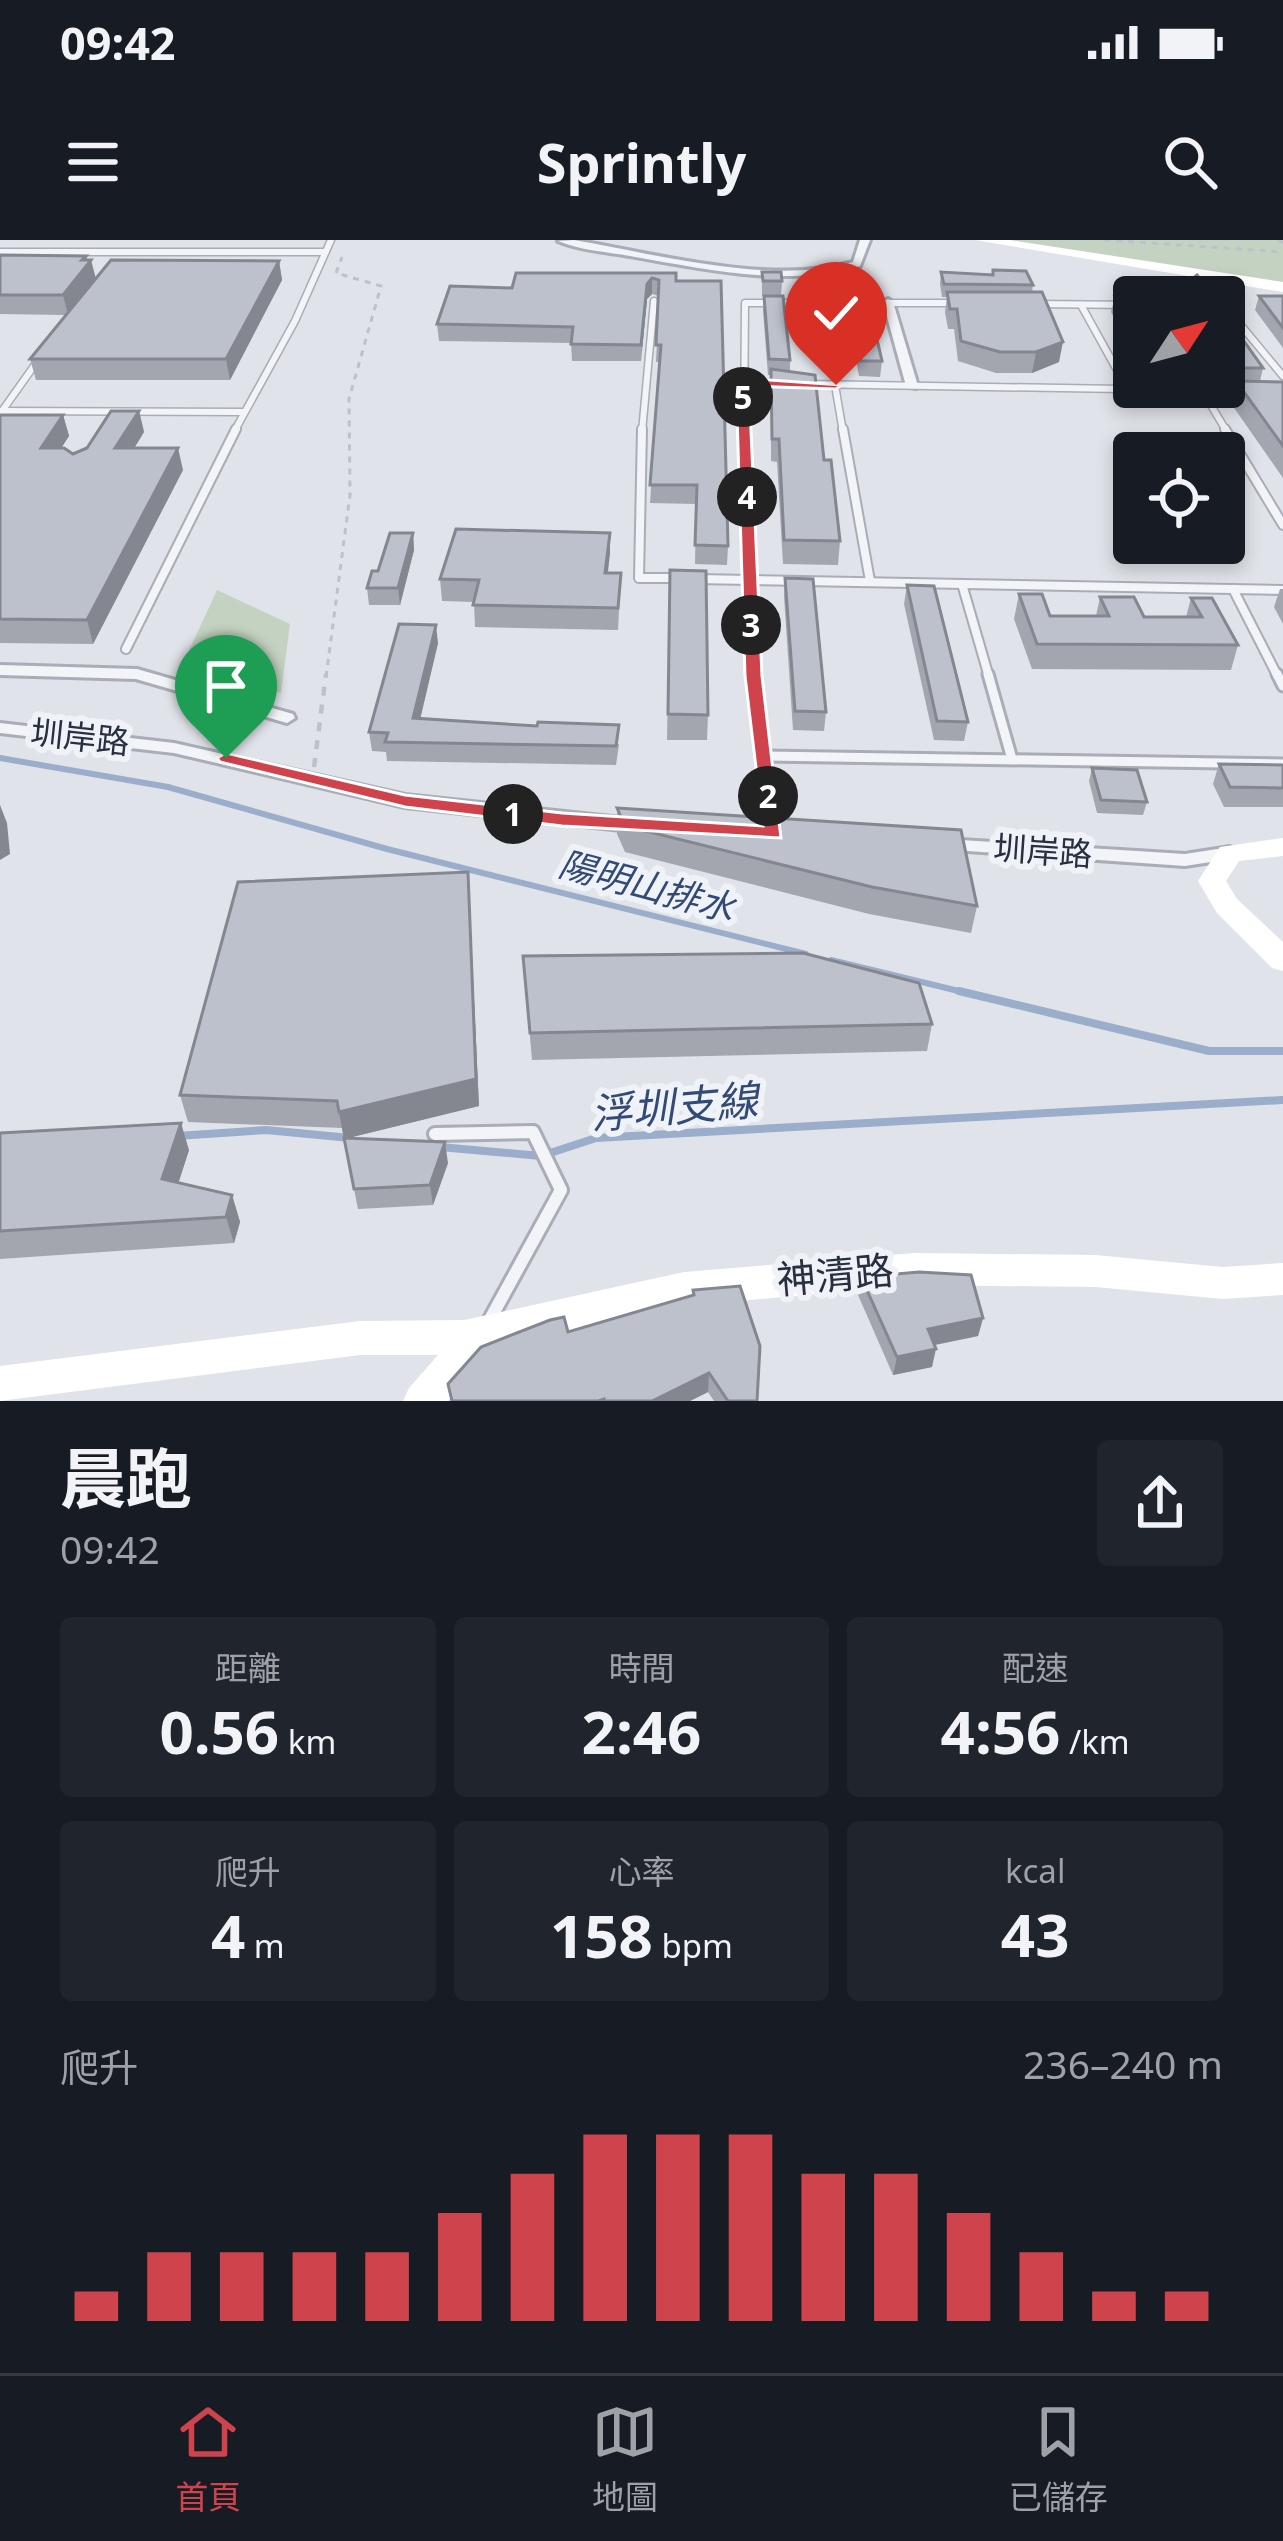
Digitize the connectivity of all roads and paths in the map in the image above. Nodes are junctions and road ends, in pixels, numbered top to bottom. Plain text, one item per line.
1 (37, 240) edge
2 (209, 240) edge
3 (331, 240) edge
4 (865, 240) edge
5 (982, 240) edge
6 (1104, 240) edge
7 (1112, 240) edge
8 (1193, 240) edge
9 (560, 241) edge
10 (1200, 246) junction
11 (0, 252) edge
12 (25, 252) junction
13 (324, 252) junction
14 (1283, 252) edge
15 (127, 253) junction
16 (201, 253) junction
17 (342, 257) dead end
18 (113, 269) edge
19 (1283, 287) edge
20 (654, 301) edge
21 (888, 302) junction
22 (974, 303) edge
23 (1016, 304) edge
24 (1081, 305) junction
25 (1113, 305) edge
26 (1245, 330) edge
27 (45, 352) edge
28 (1113, 363) edge
29 (1283, 376) edge
30 (742, 382) junction
31 (836, 385) junction
32 (912, 386) junction
33 (1113, 388) edge
34 (1212, 408) edge
35 (1, 411) edge
36 (116, 411) junction
37 (244, 412) junction
38 (104, 430) edge
39 (1283, 524) edge
40 (750, 580) junction
41 (870, 581) junction
42 (962, 584) junction
43 (1233, 590) junction
44 (1283, 590) edge
45 (126, 649) dead end
46 (0, 670) edge
47 (1283, 686) edge
48 (287, 718) dead end
49 (0, 728) edge
50 (766, 756) junction
51 (1012, 759) junction
52 (1283, 764) edge
53 (313, 778) junction
54 (657, 827) edge
55 (750, 833) edge
56 (774, 833) junction
57 (796, 835) edge
58 (934, 844) edge
59 (1283, 847) edge
60 (1230, 853) junction
61 (1283, 960) edge
62 (435, 1134) dead end
63 (1283, 1279) edge
64 (482, 1333) junction
65 (0, 1384) edge
66 (423, 1401) edge

1 - 12 lane
2 - 16 lane
3 - 13 lane
4 - 9 street
5 - 19 street
6 - 7 path
7 - 10 path
8 - 10 path
10 - 14 path
11 - 12 lane
12 - 15 lane
13 - 16 lane
13 - 37 lane
15 - 16 lane
15 - 18 lane
17 - 53 path
20 - 40 lane
21 - 22 lane
21 - 30 lane
21 - 32 street
23 - 24 lane
24 - 25 lane
24 - 28 lane
26 - 29 lane
27 - 35 lane
30 - 31 lane
30 - 40 lane
31 - 32 lane
31 - 41 lane
32 - 33 lane
34 - 39 lane
35 - 36 lane
36 - 37 lane
36 - 38 lane
37 - 45 lane
40 - 41 lane
40 - 50 lane
41 - 42 lane
42 - 43 lane
42 - 51 lane
43 - 44 lane
43 - 47 lane
46 - 48 street
49 - 53 street, 圳岸路
50 - 51 lane
50 - 56 lane
51 - 52 lane
53 - 54 street, 圳岸路
55 - 56 street
56 - 57 street
58 - 60 street, 圳岸路
59 - 60 street
60 - 61 street
62 - 64 lane
63 - 64 street, 神清路
64 - 65 street, 神清路
64 - 66 street

